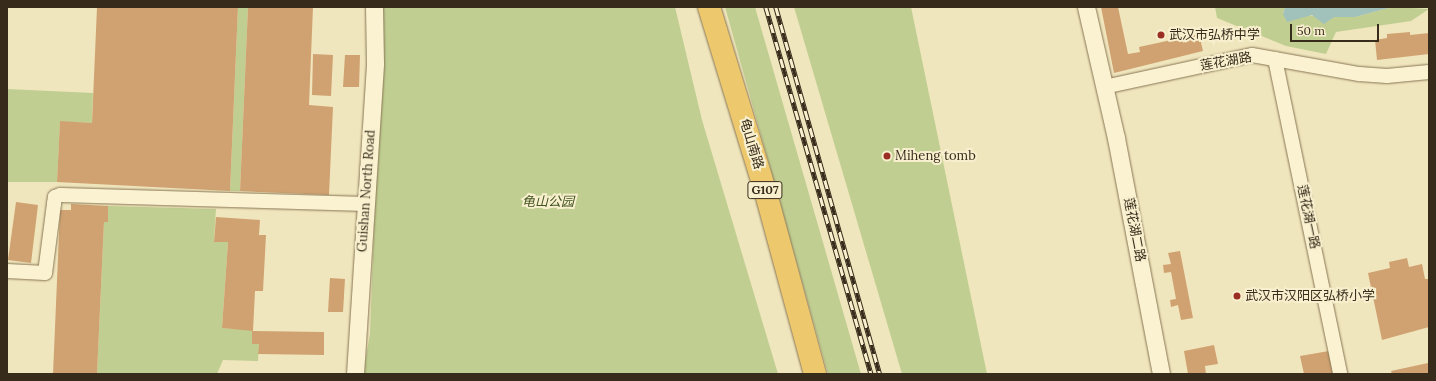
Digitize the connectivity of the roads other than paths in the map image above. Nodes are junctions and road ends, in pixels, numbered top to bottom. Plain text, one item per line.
1 (374, 7) edge
2 (697, 7) edge
3 (709, 7) edge
4 (1086, 7) edge
5 (1275, 59) junction
6 (1429, 72) edge
7 (1104, 86) junction
8 (367, 204) junction
9 (7, 271) edge
10 (355, 374) edge
11 (800, 374) edge
12 (815, 374) edge
13 (1161, 374) edge
14 (1340, 374) edge

1 - 8 street, Guishan North Road
2 - 11 highway, 龟山南路 / G107
3 - 12 highway, 龟山南路 / G107
4 - 7 street
5 - 6 street, 莲花湖路
5 - 7 street, 莲花湖路
5 - 14 street, 莲花湖一路
7 - 13 street, 莲花湖二路
8 - 9 street
8 - 10 street, Guishan North Road

